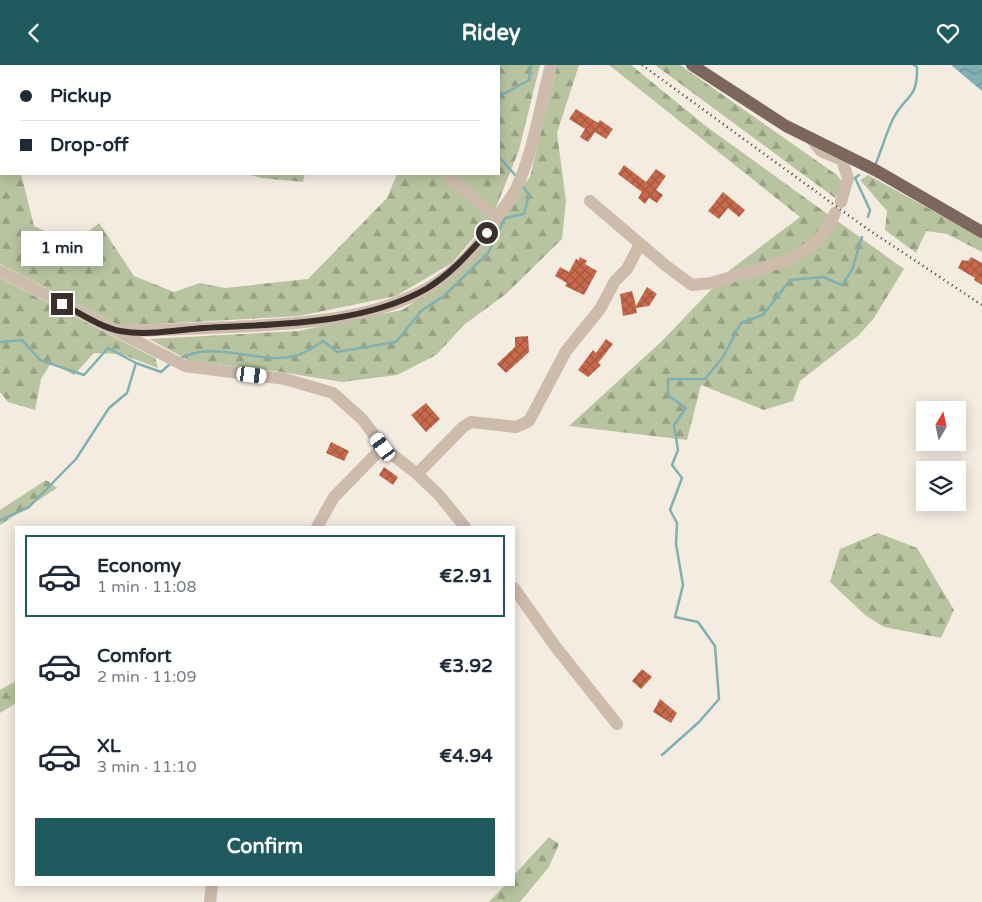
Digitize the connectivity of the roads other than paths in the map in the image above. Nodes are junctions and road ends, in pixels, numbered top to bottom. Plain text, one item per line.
1 (551, 65) edge
2 (692, 65) edge
3 (811, 138) junction
4 (448, 175) edge
5 (590, 201) dead end
6 (496, 218) junction
7 (982, 232) edge
8 (640, 244) junction
9 (0, 271) edge
10 (120, 331) junction
11 (383, 447) junction
12 (417, 473) junction
13 (317, 526) edge
14 (464, 526) edge
15 (515, 589) edge
16 (616, 724) dead end
17 (212, 886) edge
18 (210, 902) edge

1 - 6 street
2 - 3 main road
3 - 7 main road
3 - 8 street
4 - 6 street
5 - 8 street
6 - 10 street
8 - 12 street
9 - 10 street
10 - 11 street
11 - 12 street
11 - 13 street
12 - 14 street
15 - 16 street
17 - 18 street

